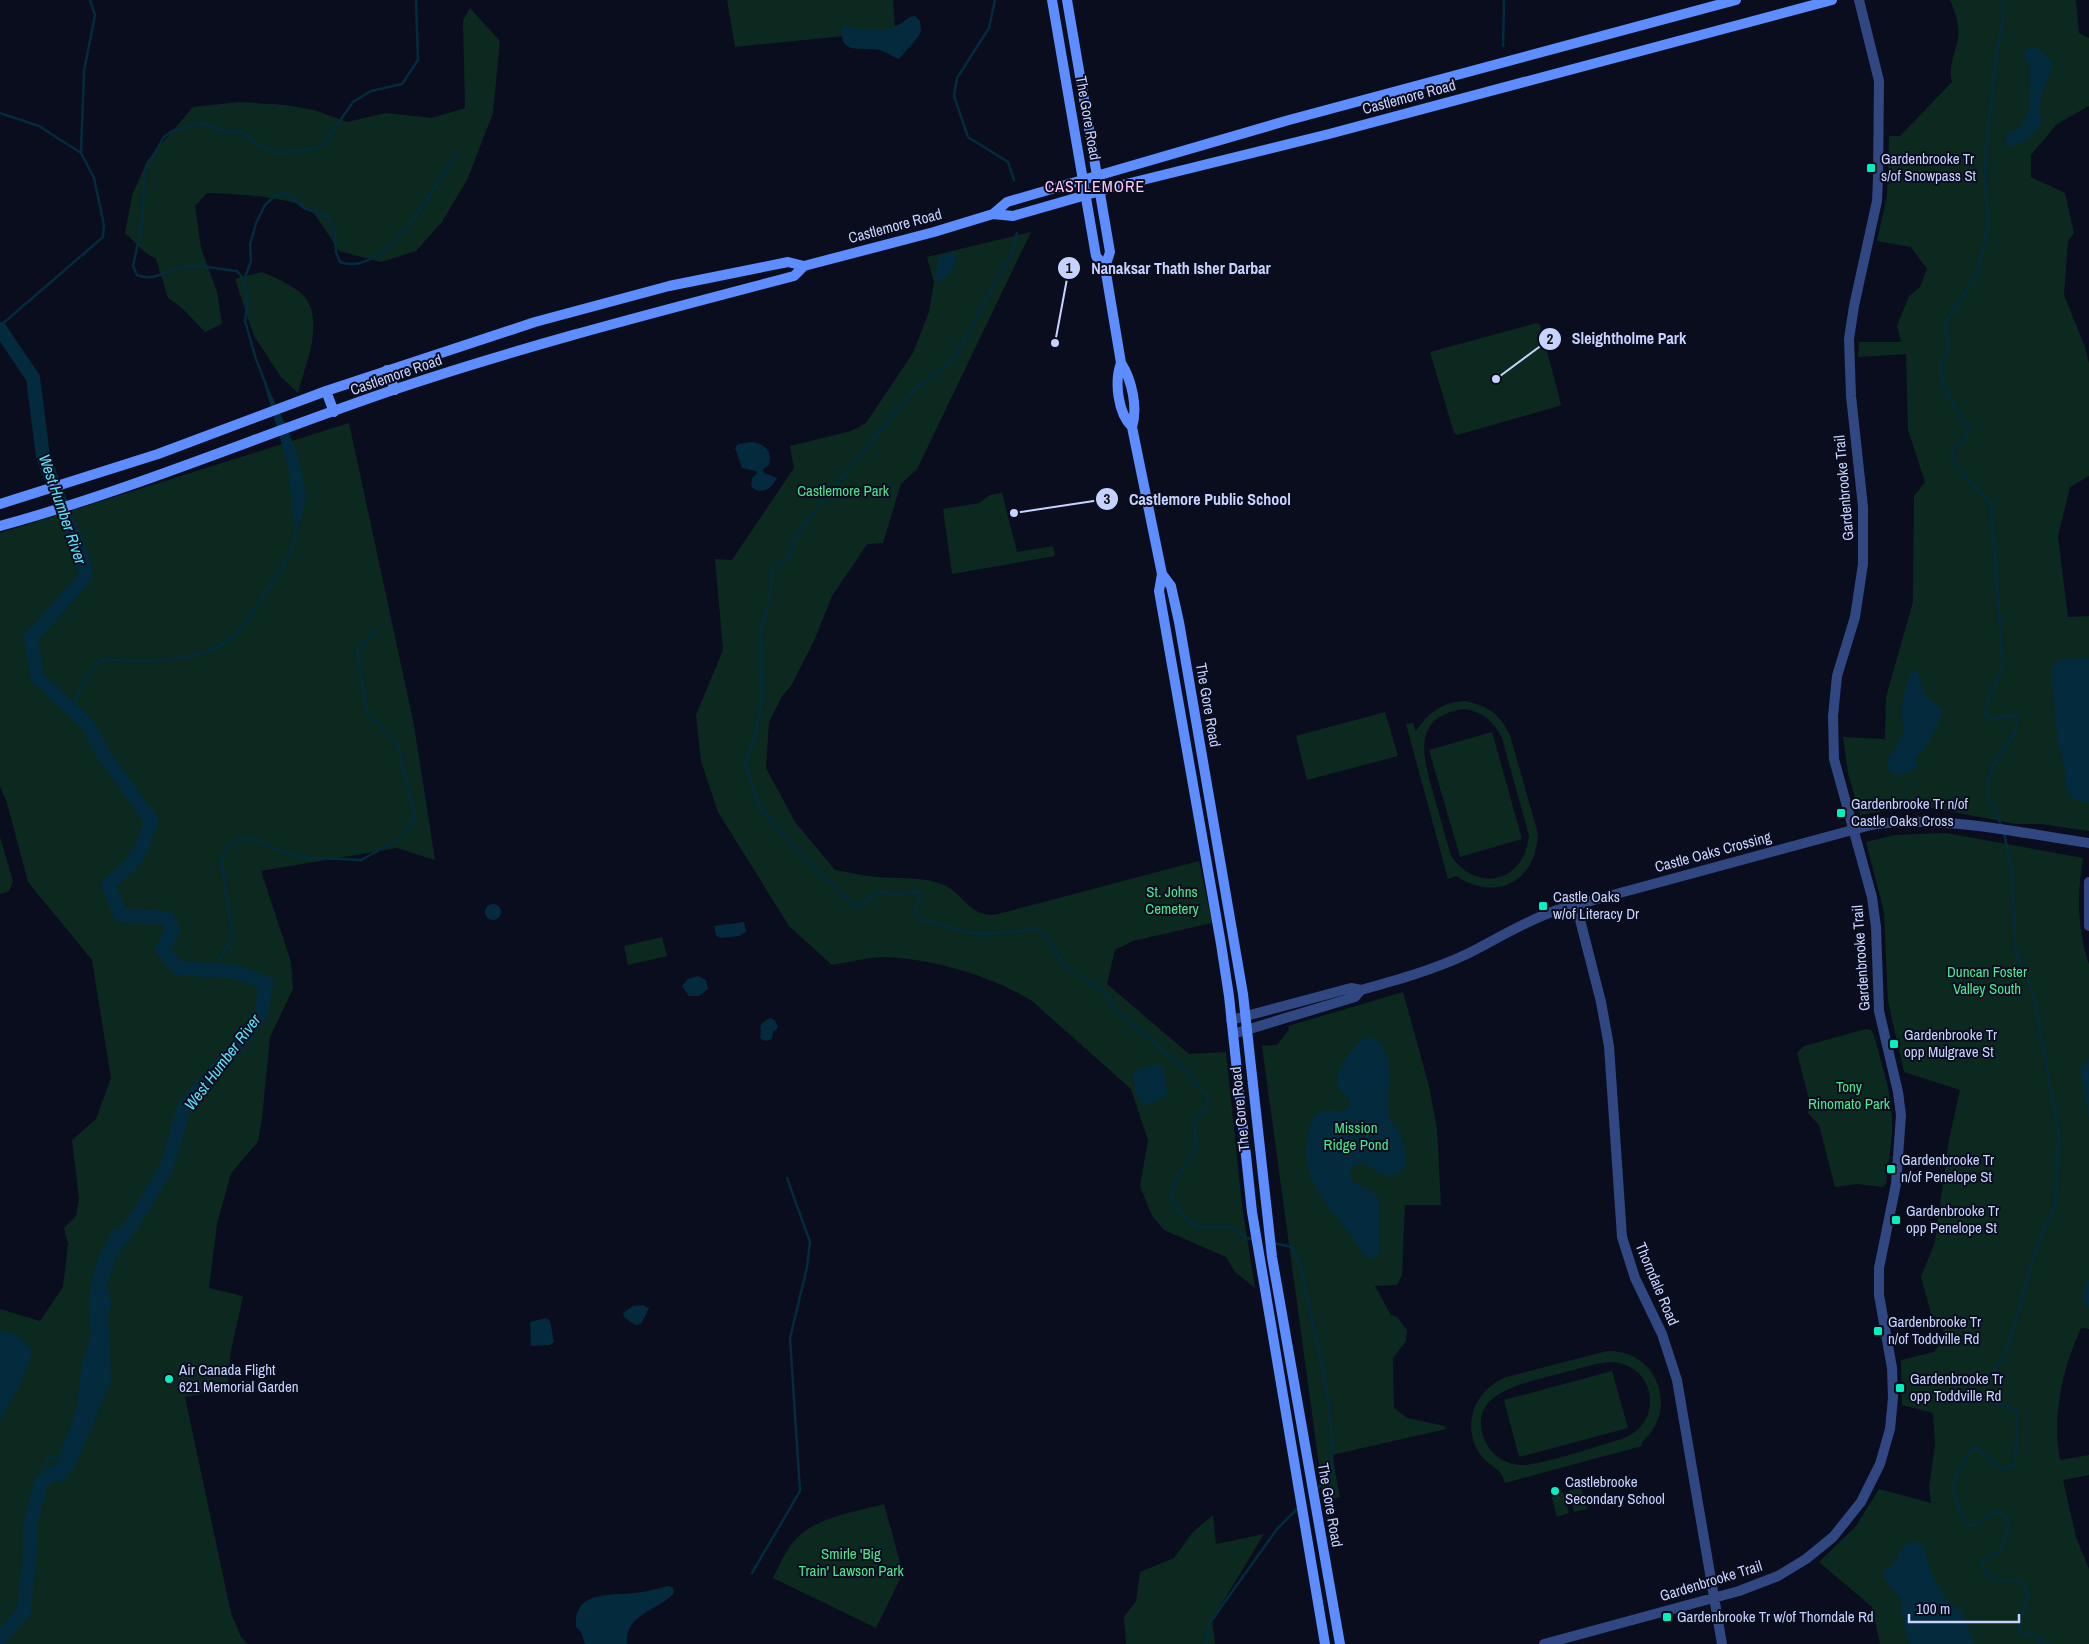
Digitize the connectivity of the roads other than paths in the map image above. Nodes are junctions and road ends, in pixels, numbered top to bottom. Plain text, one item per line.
1 (1052, 0) edge
2 (1067, 0) edge
3 (1736, 0) edge
4 (1832, 0) edge
5 (1859, 0) edge
6 (1098, 176) junction
7 (1084, 181) junction
8 (1101, 191) junction
9 (1087, 196) junction
10 (993, 214) junction
11 (804, 266) junction
12 (1106, 267) junction
13 (388, 370) junction
14 (395, 390) junction
15 (326, 391) junction
16 (334, 412) junction
17 (0, 504) edge
18 (0, 526) edge
19 (1162, 574) junction
20 (1853, 830) junction
21 (2089, 844) edge
22 (2089, 882) edge
23 (1576, 904) junction
24 (2089, 926) edge
25 (1361, 990) junction
26 (1245, 1016) junction
27 (1231, 1020) junction
28 (1247, 1030) junction
29 (1233, 1034) junction
30 (1714, 1598) junction
31 (1325, 1644) edge
32 (1340, 1644) edge
33 (1544, 1644) edge
34 (1722, 1644) edge

1 - 7 main road, The Gore Road
2 - 6 main road, The Gore Road
3 - 6 main road, Castlemore Road
4 - 8 main road, Castlemore Road
5 - 20 street, Gardenbrooke Trail
6 - 7 main road, Castlemore Road
6 - 8 main road, The Gore Road
7 - 9 main road, The Gore Road
7 - 10 main road, Castlemore Road
8 - 9 main road, Castlemore Road
8 - 12 main road, The Gore Road
9 - 10 main road, Castlemore Road
9 - 12 main road, The Gore Road
10 - 11 main road, Castlemore Road
11 - 13 main road, Castlemore Road
11 - 14 main road, Castlemore Road
12 - 19 main road, The Gore Road
13 - 14 main road
13 - 15 main road, Castlemore Road
14 - 16 main road, Castlemore Road
15 - 16 main road
15 - 17 main road, Castlemore Road
16 - 18 main road, Castlemore Road
19 - 26 main road, The Gore Road
19 - 27 main road, The Gore Road
20 - 21 street, Castle Oaks Crossing
20 - 23 street, Castle Oaks Crossing
20 - 30 street, Gardenbrooke Trail
22 - 24 street
23 - 25 street, Castle Oaks Crossing
23 - 30 street, Thorndale Road
25 - 26 street, Castle Oaks Crossing
25 - 28 street, Castle Oaks Crossing
26 - 27 street, Castle Oaks Crossing
26 - 28 main road, The Gore Road
27 - 29 main road, The Gore Road
28 - 29 street, Castle Oaks Crossing
28 - 32 main road, The Gore Road
29 - 31 main road, The Gore Road
30 - 33 street, Gardenbrooke Trail
30 - 34 street, Thorndale Road

